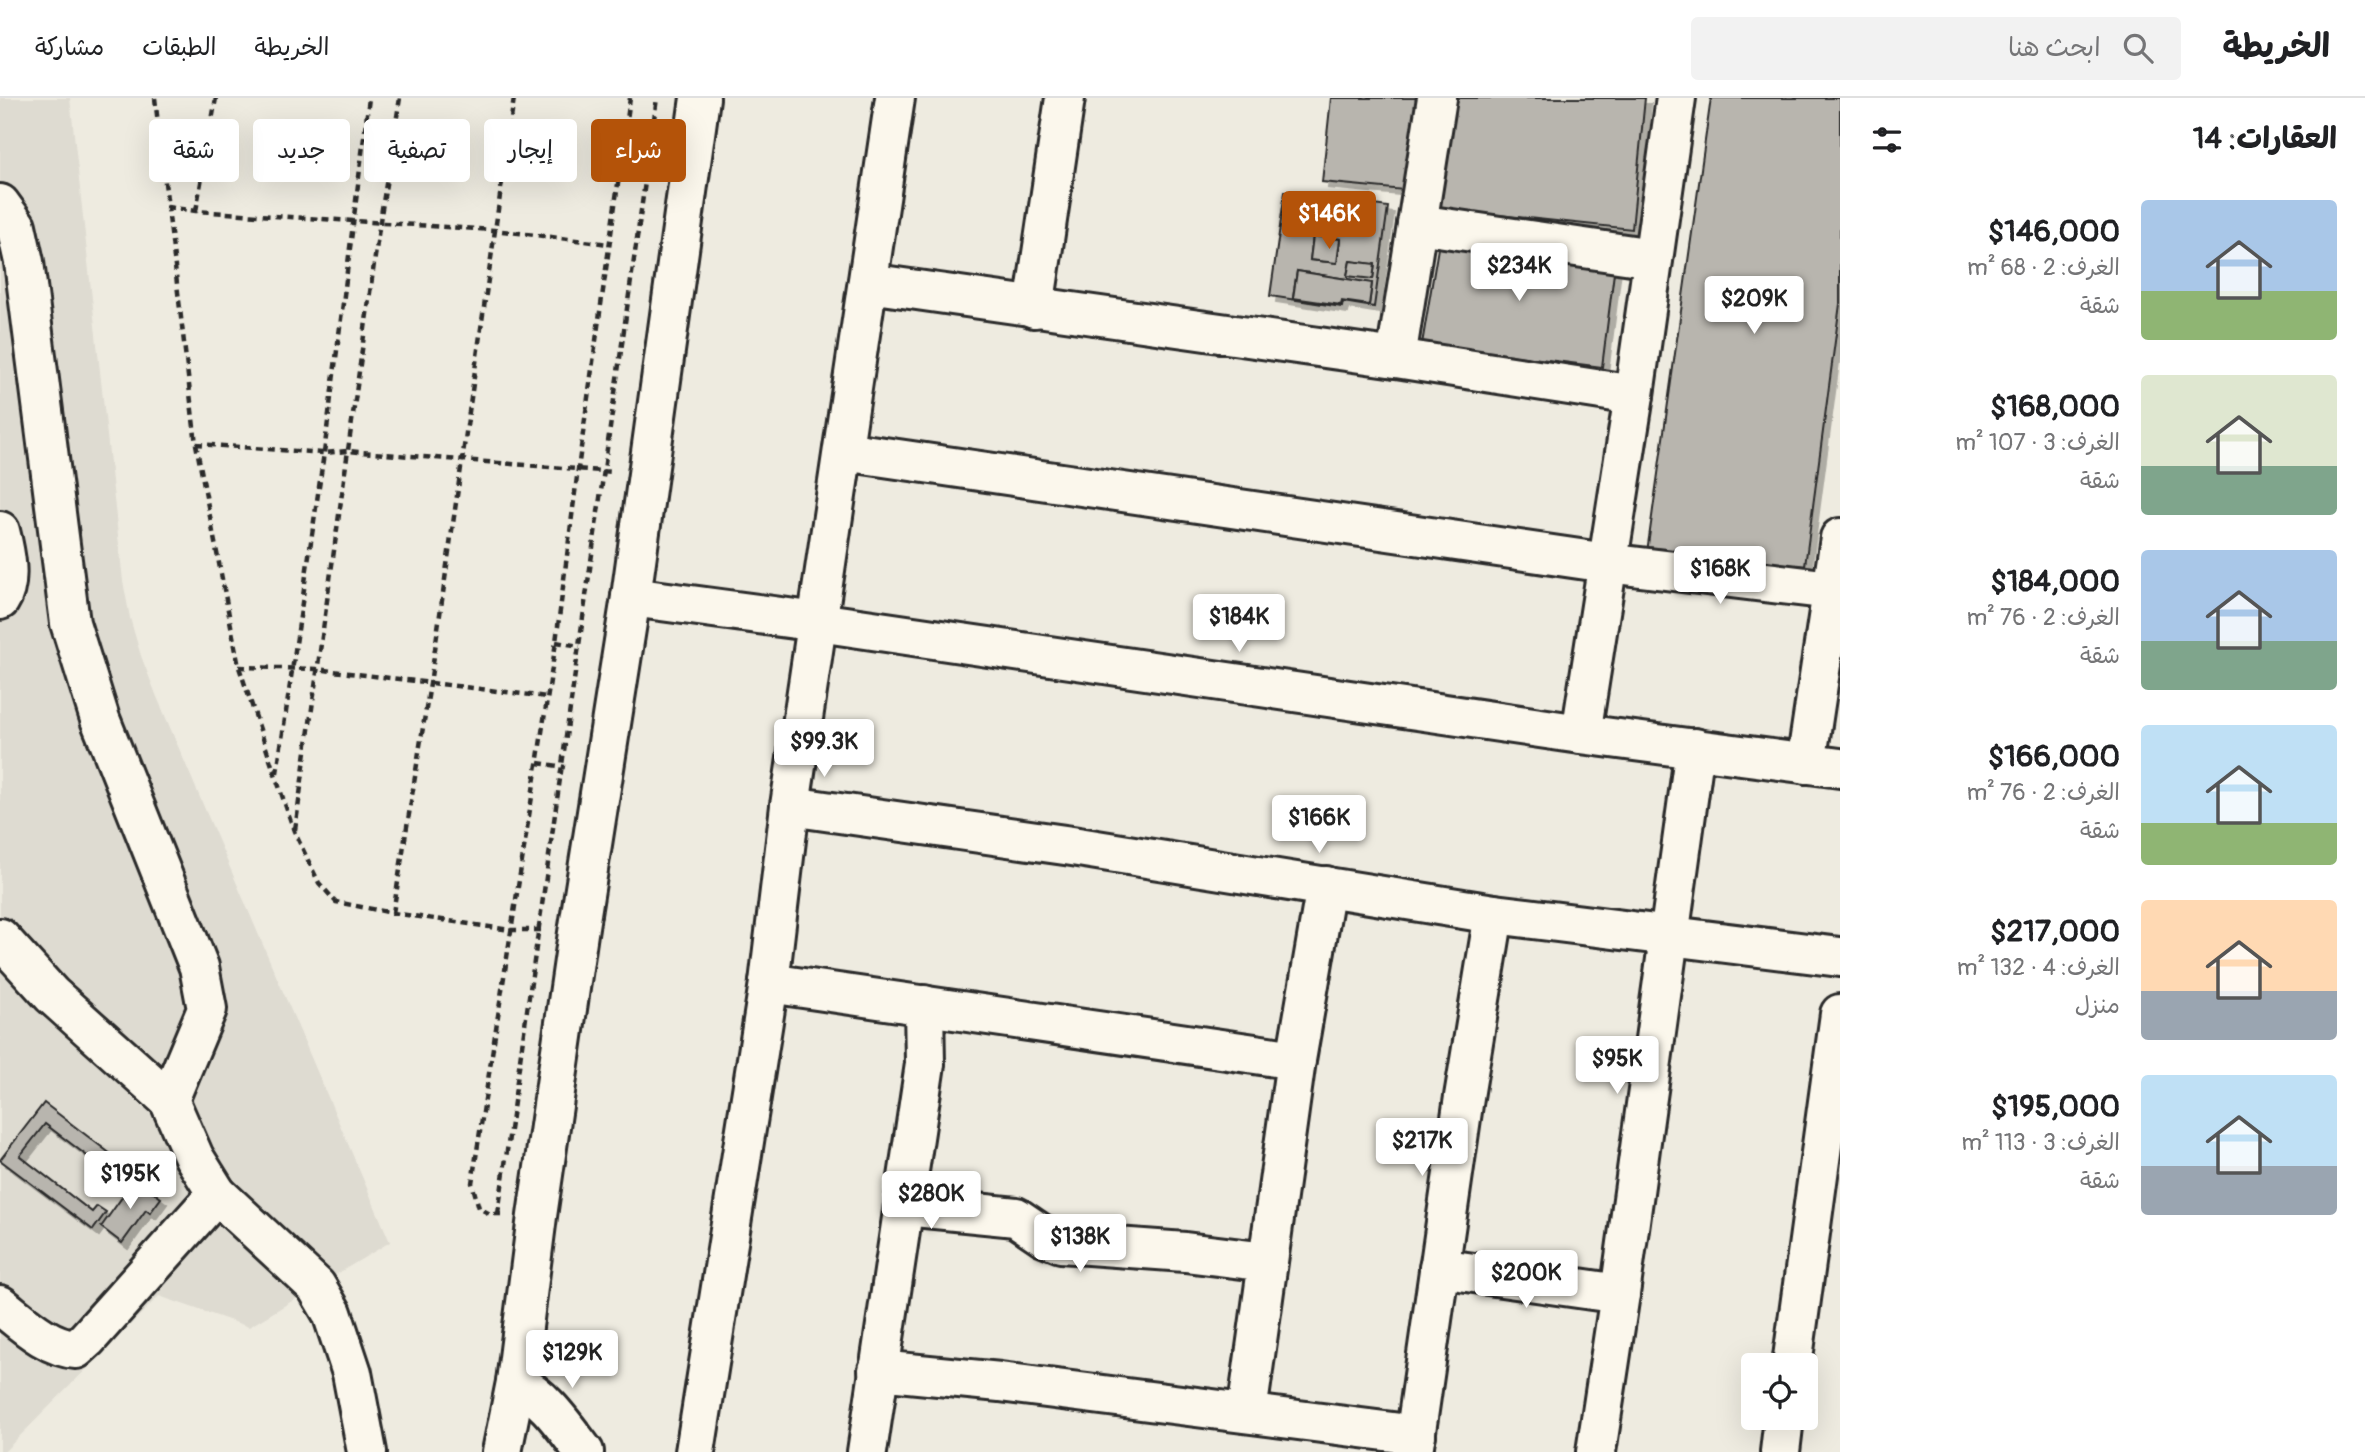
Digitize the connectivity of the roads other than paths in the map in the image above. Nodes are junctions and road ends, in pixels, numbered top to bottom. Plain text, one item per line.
1 (700, 98) edge
2 (895, 98) edge
3 (1065, 98) edge
4 (1437, 98) edge
5 (1676, 98) edge
6 (0, 204) edge
7 (1417, 224) junction
8 (1653, 258) junction
9 (868, 283) junction
10 (1034, 308) junction
11 (1396, 358) junction
12 (1634, 395) junction
13 (843, 451) junction
14 (0, 531) edge
15 (1840, 538) edge
16 (1607, 563) junction
17 (1836, 591) edge
18 (631, 597) junction
19 (0, 600) edge
20 (818, 622) junction
21 (1581, 734) junction
22 (1695, 748) junction
23 (1823, 766) edge
24 (790, 806) junction
25 (1326, 886) junction
26 (1494, 914) junction
27 (1669, 937) junction
28 (0, 938) edge
29 (1840, 957) edge
30 (769, 983) junction
31 (924, 1005) junction
32 (1840, 1014) edge
33 (1296, 1060) junction
34 (169, 1100) junction
35 (217, 1194) junction
36 (905, 1206) junction
37 (1267, 1262) junction
38 (1439, 1268) junction
39 (1620, 1294) junction
40 (0, 1305) edge
41 (1794, 1353) edge
42 (878, 1370) junction
43 (516, 1382) junction
44 (1247, 1413) junction
45 (1783, 1430) edge
46 (1415, 1443) edge
47 (367, 1452) edge
48 (502, 1452) edge
49 (584, 1452) edge
50 (695, 1452) edge
51 (867, 1452) edge
52 (1596, 1452) edge
53 (1780, 1452) edge

1 - 18 street
2 - 9 street
3 - 10 street
4 - 7 street
5 - 8 street
6 - 34 street
7 - 8 street
7 - 11 street
8 - 12 street
9 - 10 street
9 - 13 street
10 - 11 street
11 - 12 street
12 - 16 street
13 - 16 street
13 - 20 street
14 - 19 street
15 - 17 street
16 - 17 street
16 - 21 street
17 - 23 street
18 - 20 street
18 - 43 street
20 - 21 street
20 - 24 street
21 - 22 street
22 - 23 street
22 - 27 street
24 - 25 street
24 - 30 street
25 - 26 street
25 - 33 street
26 - 27 street
26 - 38 street
27 - 29 street
27 - 39 street
28 - 34 street
30 - 31 street
30 - 50 street
31 - 33 street
31 - 36 street
32 - 41 street
33 - 37 street
34 - 35 street
35 - 40 street
35 - 47 street
36 - 37 street
36 - 42 street
37 - 44 street
38 - 39 street
38 - 46 street
39 - 52 street
42 - 44 street
42 - 51 street
43 - 48 street
43 - 49 street
44 - 46 street
45 - 53 street

